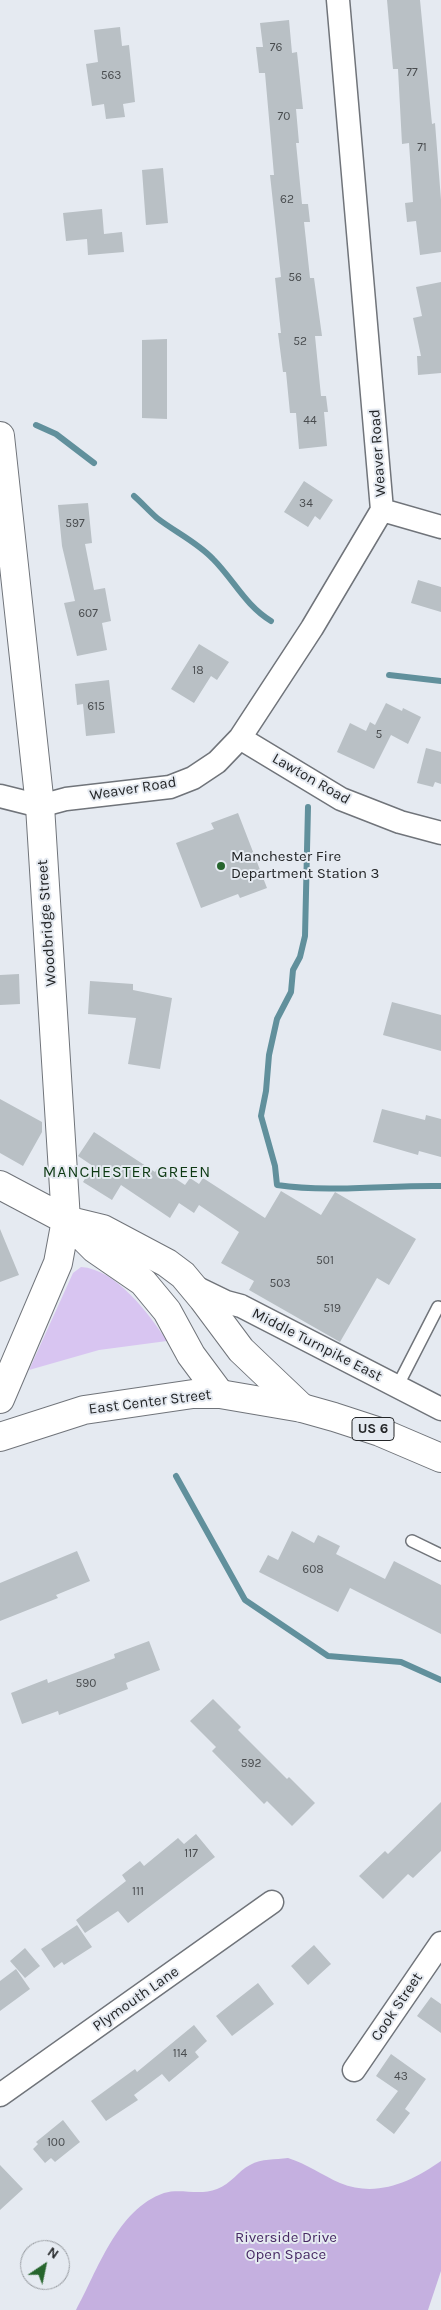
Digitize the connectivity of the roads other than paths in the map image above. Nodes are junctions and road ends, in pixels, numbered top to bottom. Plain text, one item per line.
1 (338, 0) edge
2 (0, 436) edge
3 (382, 510) junction
4 (441, 526) edge
5 (240, 738) junction
6 (0, 796) edge
7 (40, 806) junction
8 (441, 833) edge
9 (0, 1185) edge
10 (66, 1220) junction
11 (191, 1285) junction
12 (440, 1307) edge
13 (398, 1385) junction
14 (220, 1394) junction
15 (0, 1399) edge
16 (302, 1408) junction
17 (441, 1409) edge
18 (0, 1437) edge
19 (441, 1458) edge
20 (412, 1541) dead end
21 (441, 1555) edge
22 (272, 1902) dead end
23 (441, 1943) edge
24 (354, 2070) dead end
25 (0, 2095) edge

1 - 3 street, Weaver Road
2 - 7 main road, Woodbridge Street
3 - 4 street
3 - 5 street, Weaver Road
5 - 7 street, Weaver Road
5 - 8 street, Lawton Road
6 - 7 street
7 - 10 main road, Woodbridge Street
9 - 10 main road, Middle Turnpike East
10 - 11 main road, Middle Turnpike East
10 - 14 main road, Middle Turnpike East
10 - 15 main road, Woodbridge Street
11 - 13 street, Middle Turnpike East
11 - 16 main road, Middle Turnpike East
12 - 13 lane
13 - 17 street, Middle Turnpike East
14 - 16 main road, East Center Street / US 6
14 - 18 main road, East Center Street / US 6
16 - 19 main road, Middle Turnpike East / US 6
20 - 21 lane
22 - 25 street, Plymouth Lane
23 - 24 street, Cook Street

